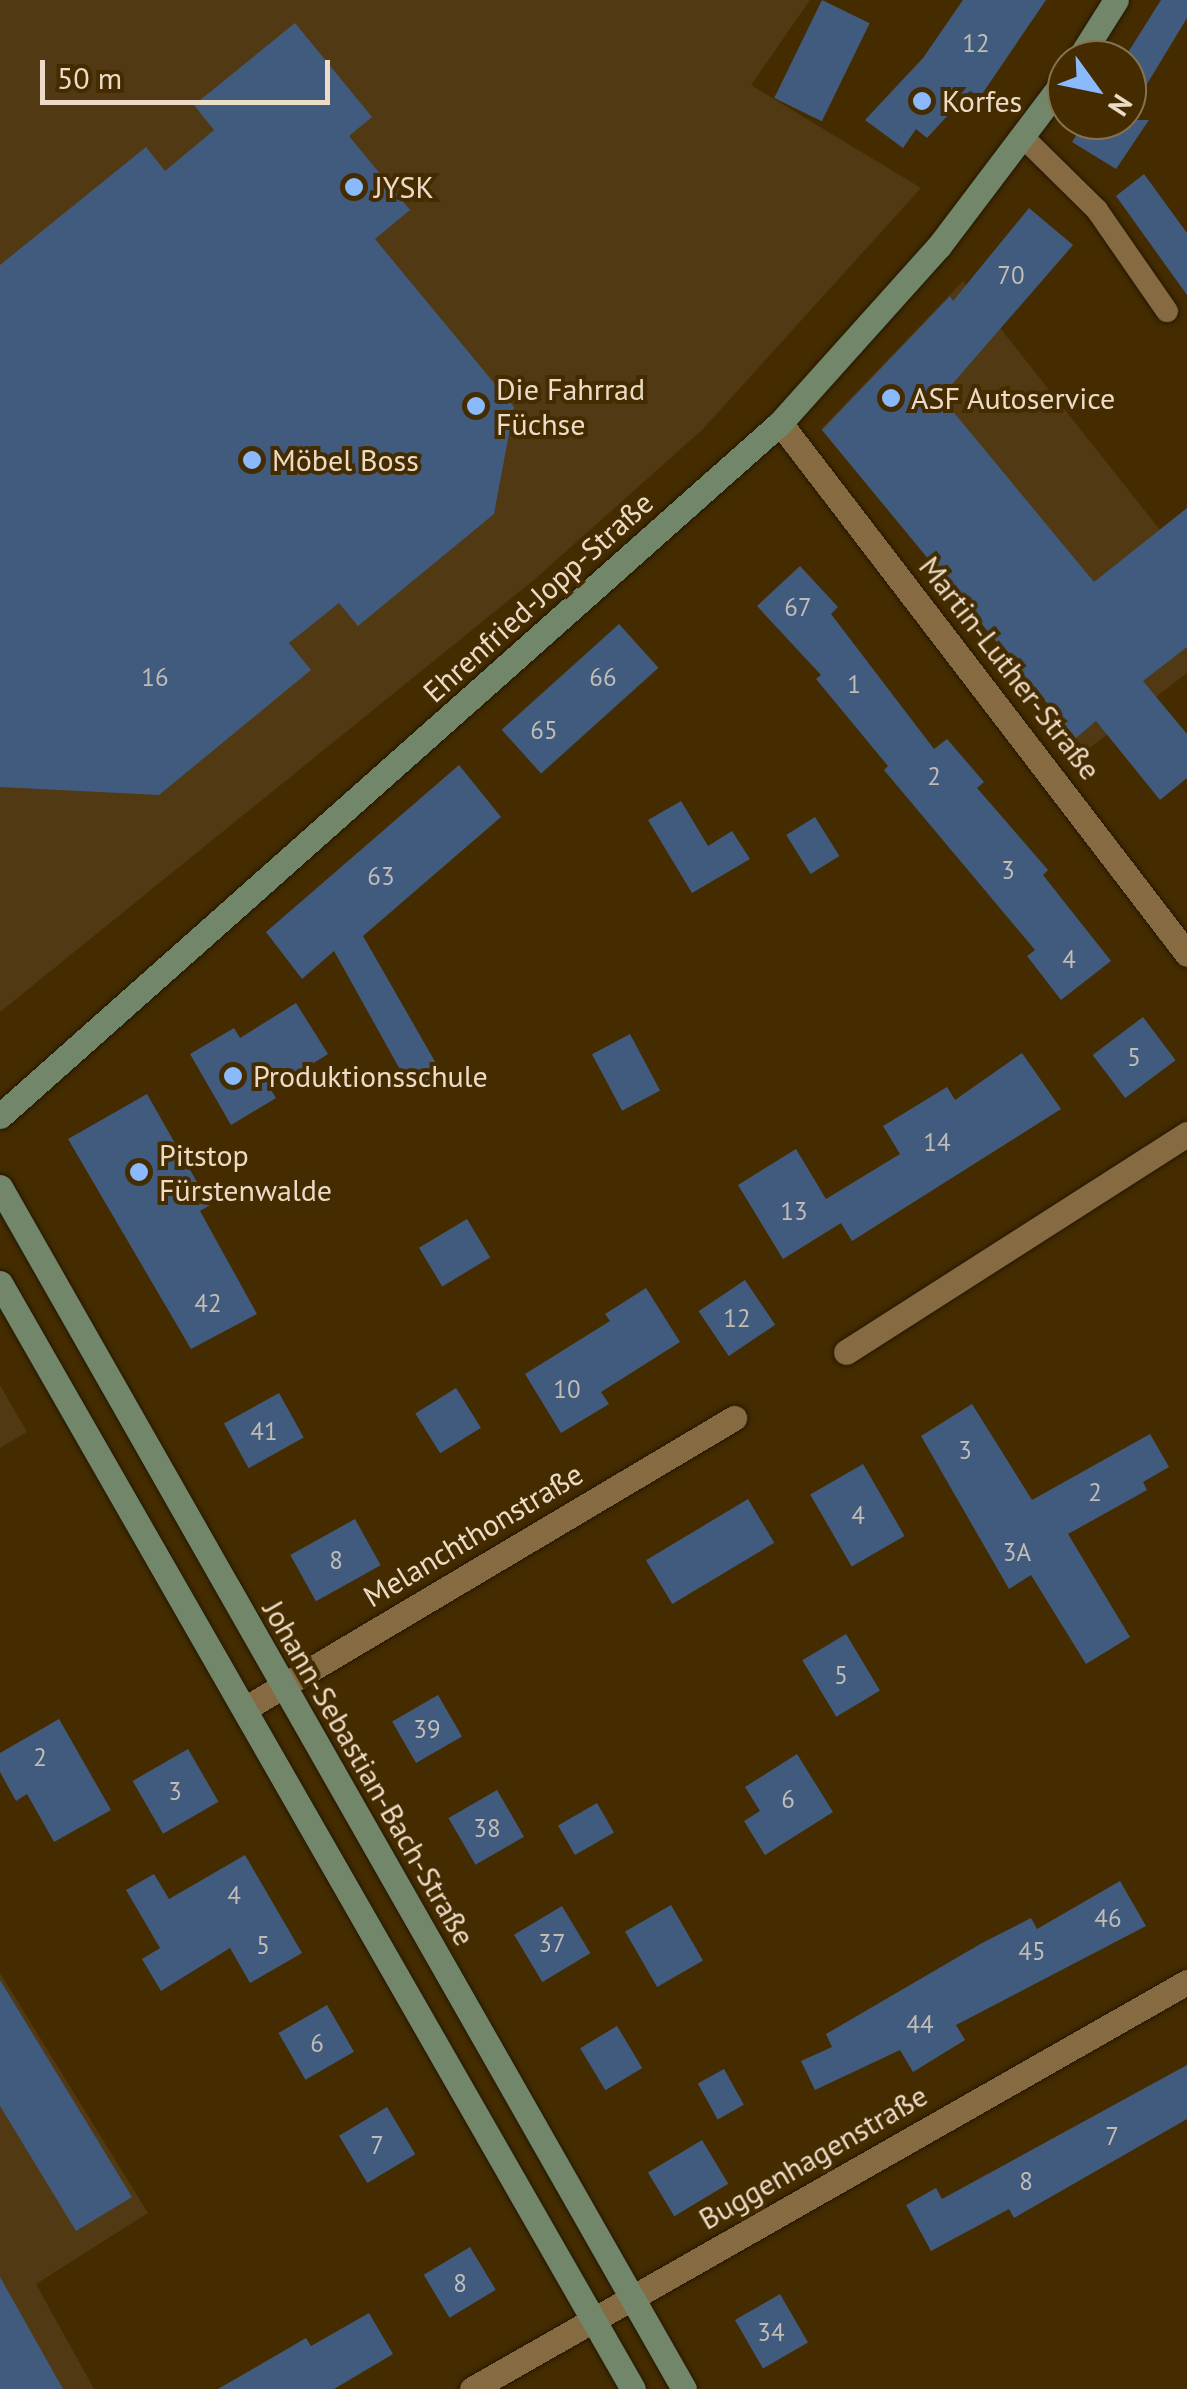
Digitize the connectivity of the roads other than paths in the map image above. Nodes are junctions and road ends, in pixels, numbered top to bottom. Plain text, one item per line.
1 (1116, 0) edge
2 (1091, 40) edge
3 (1047, 106) edge
4 (1025, 140) junction
5 (1167, 311) dead end
6 (780, 423) junction
7 (1187, 954) edge
8 (0, 1116) edge
9 (1187, 1134) edge
10 (0, 1187) edge
11 (0, 1283) edge
12 (846, 1352) dead end
13 (734, 1418) dead end
14 (282, 1687) junction
15 (246, 1708) junction
16 (1187, 1982) edge
17 (632, 2297) junction
18 (594, 2319) junction
19 (472, 2389) edge
20 (634, 2389) edge
21 (684, 2389) edge

1 - 2 street
3 - 4 street, Ehrenfried-Jopp-Straße
4 - 5 lane
4 - 6 street, Ehrenfried-Jopp-Straße
6 - 7 street, Martin-Luther-Straße
6 - 8 street, Ehrenfried-Jopp-Straße
9 - 12 street
10 - 14 street, Johann-Sebastian-Bach-Straße
11 - 15 street
13 - 14 street, Melanchthonstraße
14 - 15 street, Melanchthonstraße
14 - 17 street, Johann-Sebastian-Bach-Straße
15 - 18 street
16 - 17 street, Buggenhagenstraße
17 - 18 street, Buggenhagenstraße
17 - 21 street, Johann-Sebastian-Bach-Straße
18 - 19 street, Buggenhagenstraße
18 - 20 street

